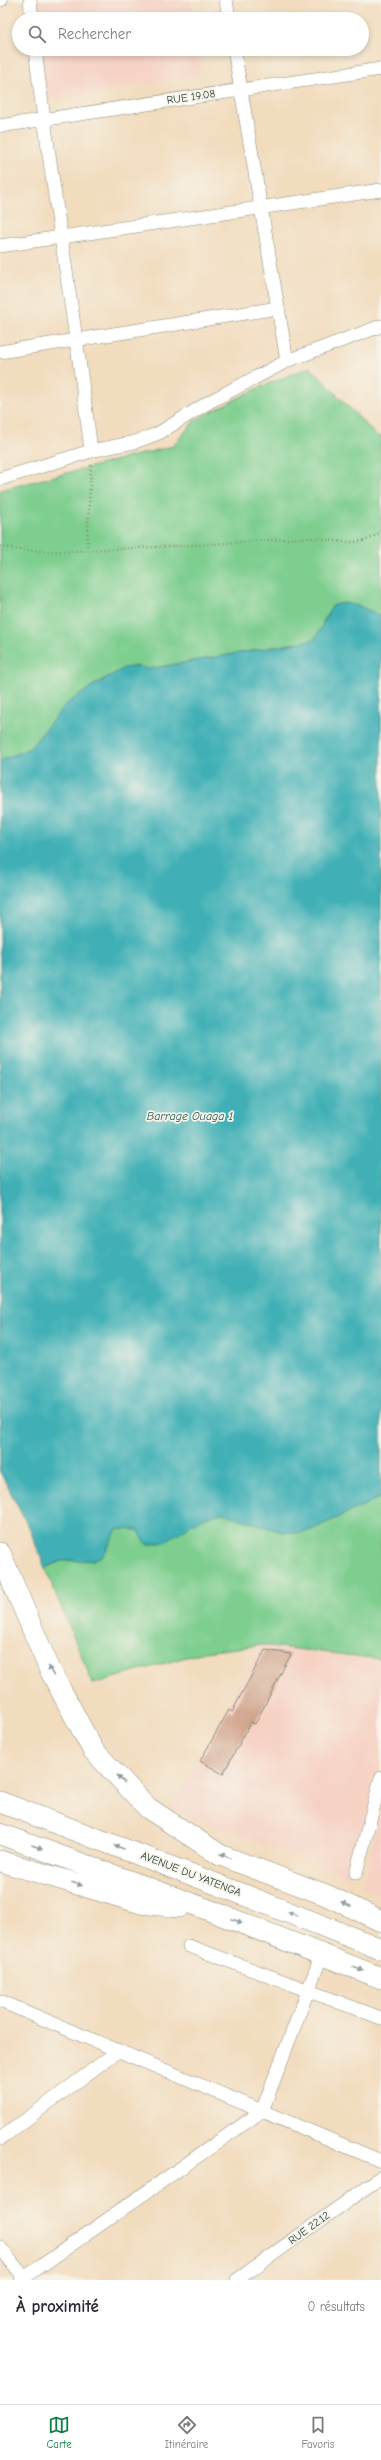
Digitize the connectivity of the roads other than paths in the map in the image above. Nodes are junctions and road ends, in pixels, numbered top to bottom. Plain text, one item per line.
1 (30, 0) edge
2 (226, 0) edge
3 (31, 12) edge
4 (228, 12) edge
5 (36, 56) edge
6 (235, 56) edge
7 (381, 69) edge
8 (241, 90) junction
9 (44, 118) junction
10 (0, 126) edge
11 (381, 190) edge
12 (261, 208) junction
13 (60, 238) junction
14 (0, 246) edge
15 (278, 308) junction
16 (381, 326) edge
17 (78, 339) junction
18 (0, 352) edge
19 (287, 361) junction
20 (91, 451) junction
21 (0, 479) edge
22 (0, 1553) edge
23 (381, 1780) edge
24 (0, 1802) edge
25 (0, 1834) edge
26 (0, 1861) edge
27 (356, 1872) dead end
28 (209, 1910) junction
29 (381, 1920) edge
30 (189, 1946) dead end
31 (381, 1949) edge
32 (322, 1954) junction
33 (381, 1978) edge
34 (309, 1991) junction
35 (0, 2001) edge
36 (381, 2018) edge
37 (118, 2050) junction
38 (262, 2111) junction
39 (0, 2139) edge
40 (381, 2161) edge
41 (381, 2177) edge
42 (0, 2247) edge
43 (24, 2279) edge
44 (237, 2280) edge

1 - 3 street
2 - 4 street
5 - 9 street
6 - 8 street
7 - 8 street, RUE 19.08
8 - 9 street, RUE 19.08
8 - 12 street
9 - 10 street, RUE 19.08
9 - 13 street
11 - 12 street
12 - 13 street
12 - 15 street
13 - 14 street
13 - 17 street
15 - 17 street
15 - 19 street
16 - 19 street
17 - 18 street
17 - 20 street
19 - 20 street
20 - 21 street
29 -> 22 main road
23 - 27 street
31 -> 24 main road, AVENUE DU YATENGA
25 -> 28 main road
26 -> 28 main road
28 -> 32 main road
30 - 34 street
32 -> 33 main road
32 - 34 street
34 - 36 street
34 - 38 street
35 - 37 street
37 - 38 street
37 - 39 street
38 - 40 street
38 - 43 street
41 - 44 street, RUE 22.12
42 - 43 street

